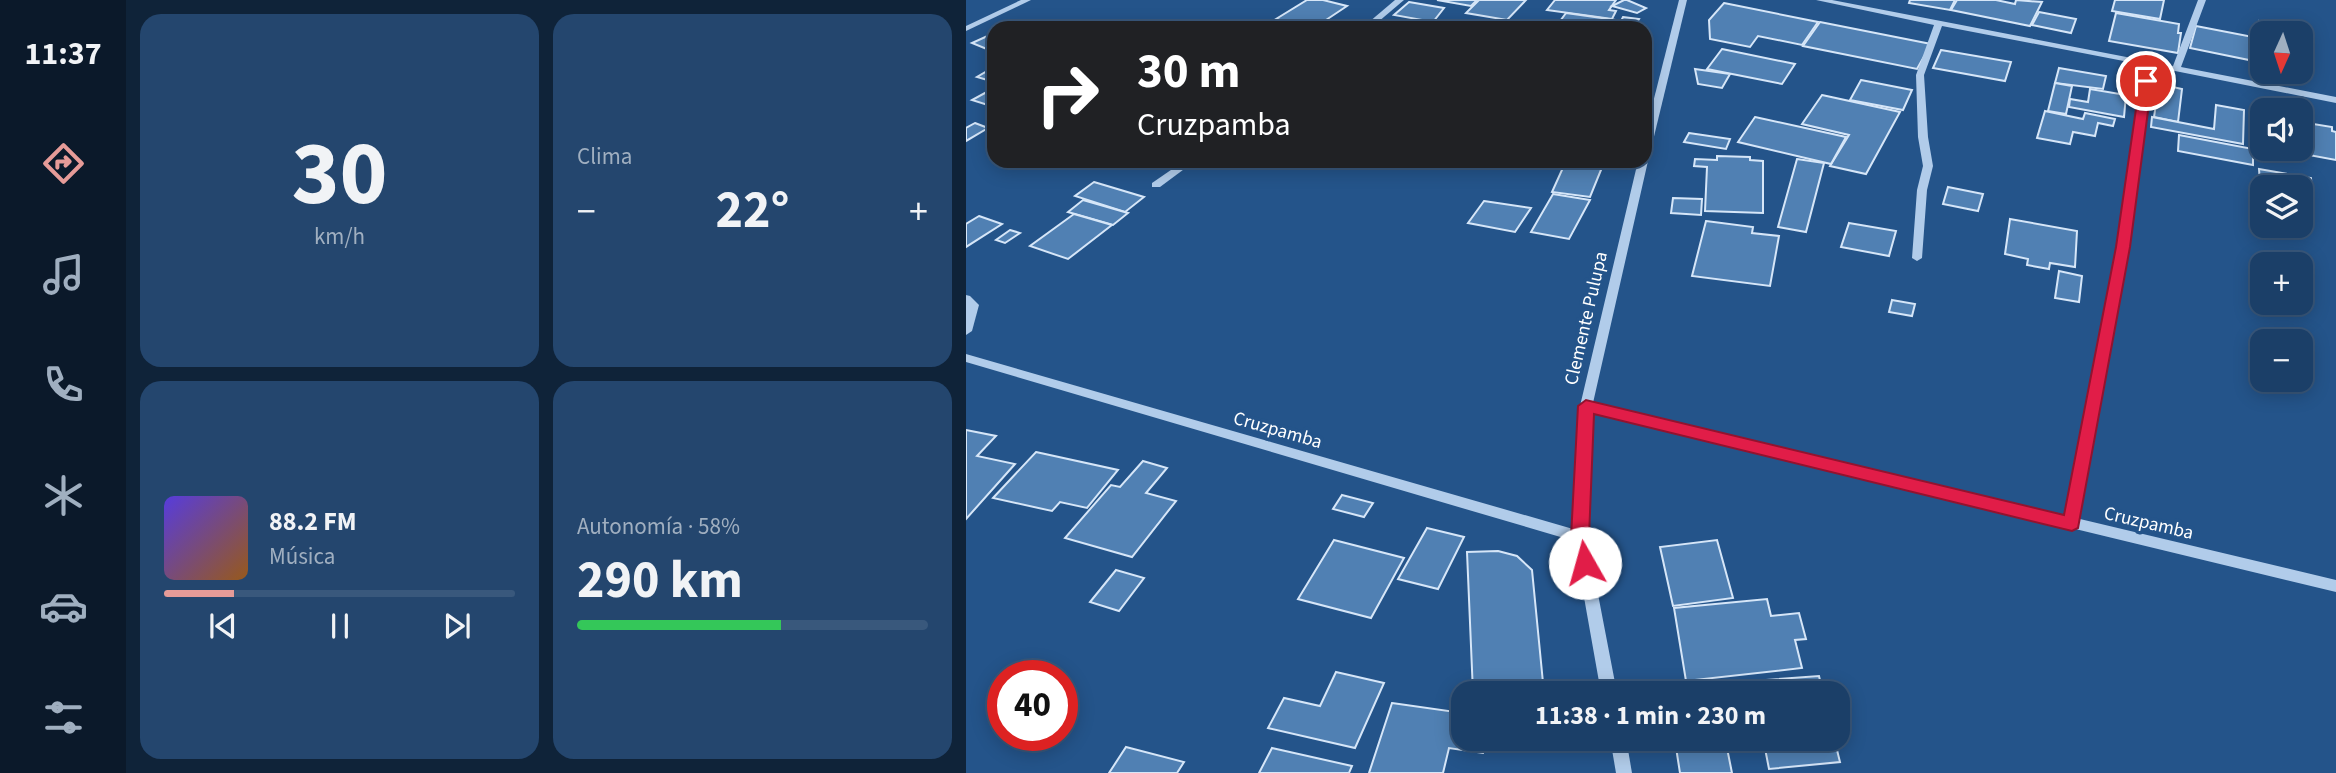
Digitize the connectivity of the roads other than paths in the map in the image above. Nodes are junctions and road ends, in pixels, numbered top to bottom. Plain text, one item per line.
1 (1027, 0) edge
2 (1400, 0) edge
3 (1683, 0) edge
4 (1820, 0) edge
5 (2202, 0) edge
6 (1374, 21) edge
7 (1939, 23) junction
8 (966, 29) edge
9 (2177, 67) junction
10 (2336, 100) edge
11 (1652, 125) edge
12 (1180, 168) edge
13 (1641, 168) edge
14 (1156, 185) dead end
15 (1917, 258) dead end
16 (966, 299) edge
17 (966, 331) edge
18 (966, 358) edge
19 (1586, 406) junction
20 (2072, 523) junction
21 (1580, 537) junction
22 (2336, 586) edge
23 (1607, 681) edge
24 (1620, 751) edge
25 (1624, 773) edge

1 - 8 street
2 - 6 street
3 - 11 street
4 - 7 street
5 - 9 street
7 - 9 street
7 - 15 street
9 - 10 street
9 - 20 street
12 - 14 street
13 - 19 street, Clemente Pulupa
16 - 17 street
18 - 21 street, Cruzpamba
19 - 20 street, Cruzpamba
19 - 21 street, Clemente Pulupa
20 - 22 street, Cruzpamba
21 - 23 street, Clemente Pulupa
24 - 25 street

